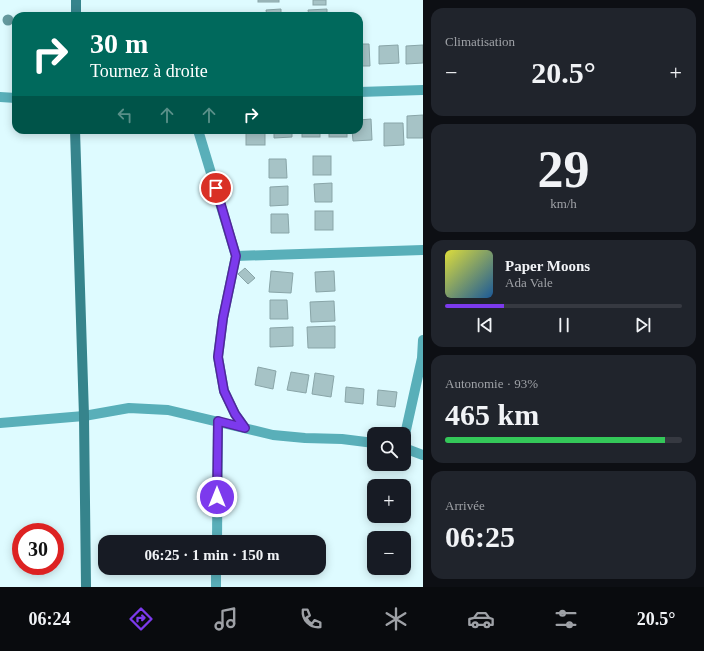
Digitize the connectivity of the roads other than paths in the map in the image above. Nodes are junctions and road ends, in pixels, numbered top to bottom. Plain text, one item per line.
1 (76, 0) edge
2 (76, 12) edge
3 (423, 90) edge
4 (363, 92) edge
5 (0, 97) edge
6 (12, 98) edge
7 (75, 134) edge
8 (199, 134) edge
9 (423, 250) edge
10 (236, 256) junction
11 (423, 340) edge
12 (84, 416) junction
13 (218, 421) junction
14 (0, 423) edge
15 (407, 427) edge
16 (245, 428) junction
17 (367, 442) edge
18 (411, 451) edge
19 (423, 455) edge
20 (217, 535) edge
21 (216, 575) edge
22 (86, 587) edge
23 (216, 587) edge

1 - 2 street
3 - 4 street
5 - 6 street
7 - 12 street
8 - 10 street
9 - 10 street
10 - 16 street
11 - 15 street
12 - 13 street
12 - 14 street
12 - 22 street
13 - 16 street
13 - 20 street
16 - 17 street
18 - 19 street
21 - 23 street

